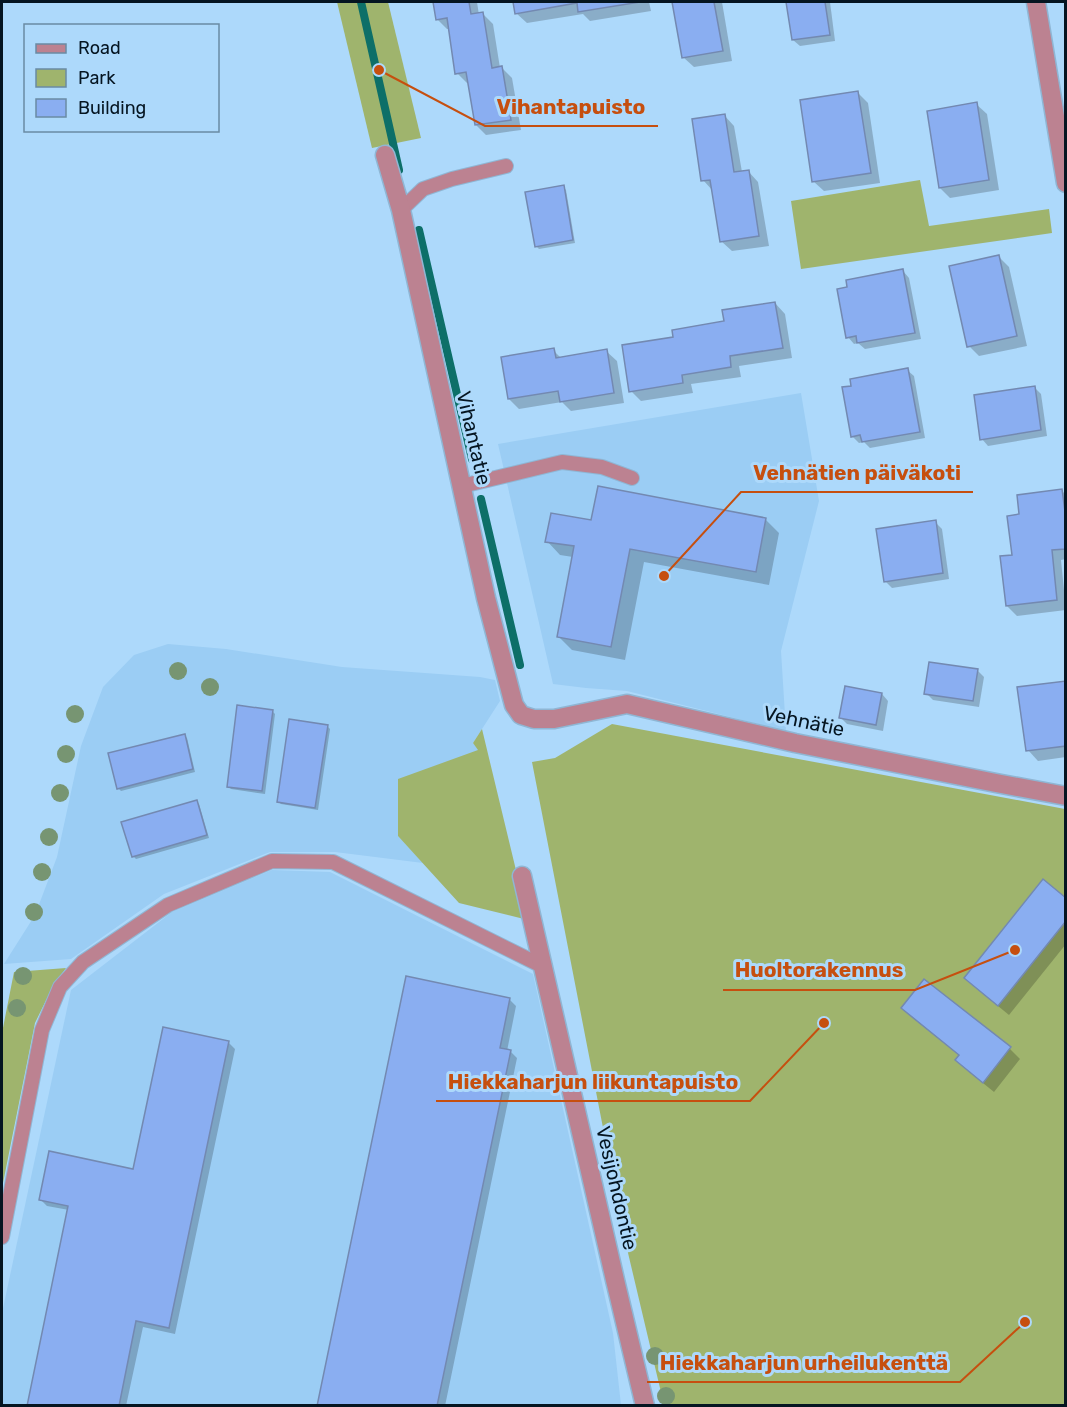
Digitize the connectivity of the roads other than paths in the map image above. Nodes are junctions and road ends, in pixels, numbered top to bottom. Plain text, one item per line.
1 (1036, 2) edge
2 (385, 155) dead end
3 (506, 166) dead end
4 (1065, 183) edge
5 (401, 210) junction
6 (632, 478) dead end
7 (462, 486) junction
8 (534, 719) joint
9 (1065, 796) edge
10 (522, 876) dead end
11 (542, 966) junction
12 (2, 1237) edge
13 (645, 1406) edge

1 - 4 street
2 - 5 street, Vihantatie
3 - 5 lane
5 - 7 street, Vihantatie
6 - 7 lane
7 - 8 street, Vihantatie
8 - 9 street, Vehnätie
10 - 11 street, Vesijohdontie
11 - 12 lane
11 - 13 street, Vesijohdontie

